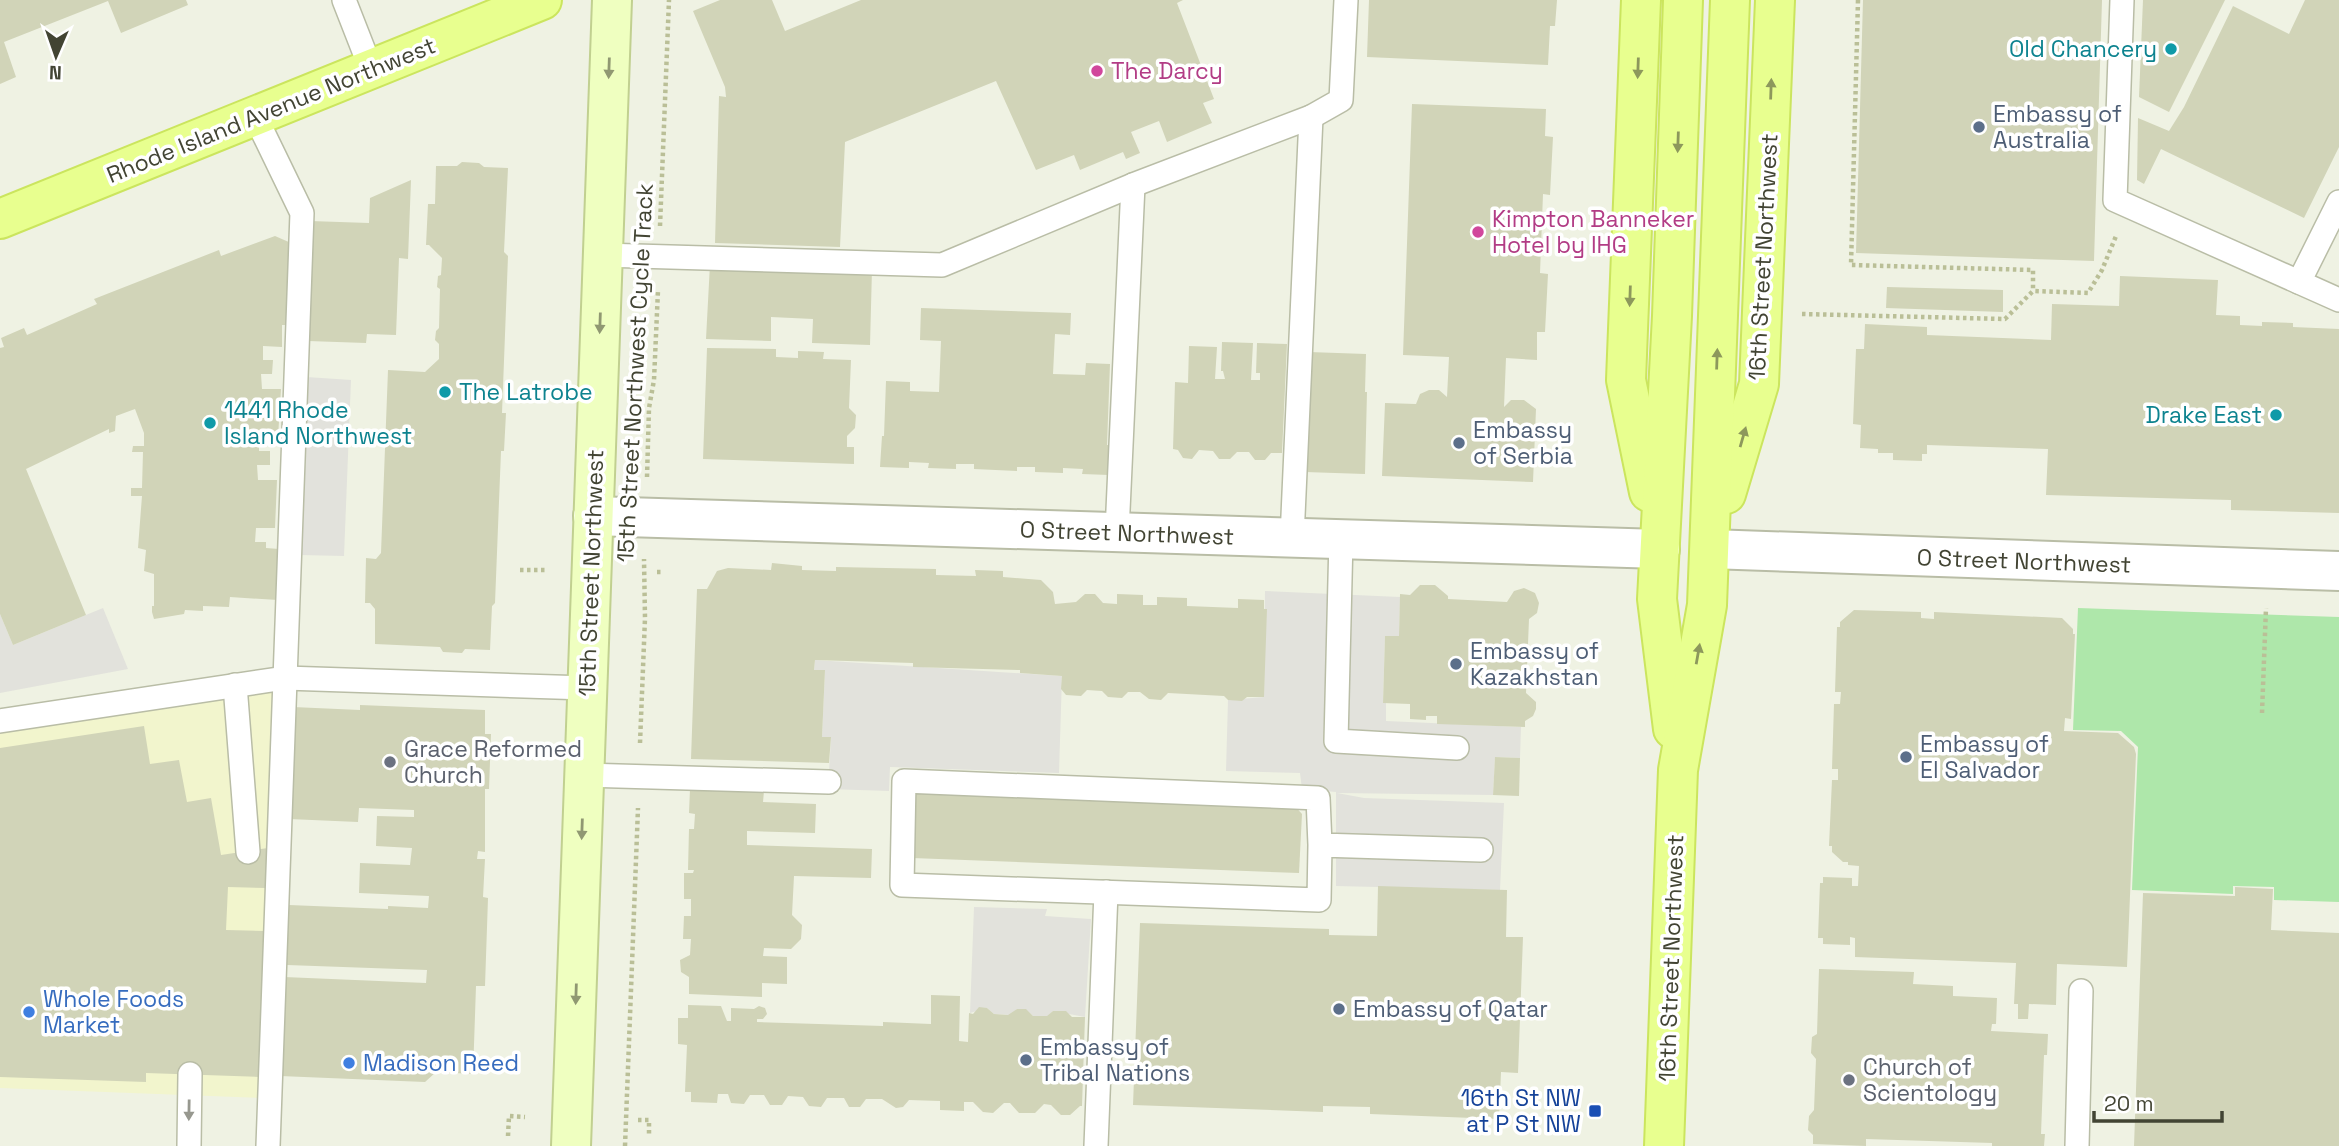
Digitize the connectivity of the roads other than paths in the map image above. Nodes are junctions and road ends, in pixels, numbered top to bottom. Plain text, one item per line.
1 (344, 0) edge
2 (542, 0) edge
3 (612, 0) edge
4 (1346, 0) edge
5 (1641, 0) edge
6 (1683, 0) edge
7 (1730, 0) edge
8 (1774, 0) edge
9 (2122, 0) edge
10 (371, 69) junction
11 (255, 116) junction
12 (1311, 117) junction
13 (1133, 185) junction
14 (2339, 202) edge
15 (0, 219) edge
16 (602, 255) junction
17 (2299, 282) junction
18 (2339, 300) edge
19 (593, 516) junction
20 (1117, 532) junction
21 (1292, 538) junction
22 (1341, 539) junction
23 (1660, 549) junction
24 (1710, 550) junction
25 (2339, 571) edge
26 (285, 678) junction
27 (236, 685) junction
28 (587, 688) junction
29 (0, 721) edge
30 (1457, 748) dead end
31 (1678, 769) junction
32 (584, 775) junction
33 (829, 782) dead end
34 (1320, 845) junction
35 (1481, 850) dead end
36 (248, 852) dead end
37 (1106, 892) junction
38 (2081, 991) dead end
39 (190, 1074) dead end
40 (189, 1146) edge
41 (268, 1146) edge
42 (571, 1146) edge
43 (1097, 1146) edge
44 (1664, 1146) edge
45 (2077, 1146) edge

1 - 10 lane
2 - 10 main road, Rhode Island Avenue Northwest
3 -> 16 main road, 15th Street Northwest
4 - 12 lane
5 -> 23 main road, 16th Street Northwest
6 -> 23 main road, 16th Street Northwest
24 -> 7 main road, 16th Street Northwest
24 -> 8 main road, 16th Street Northwest
9 - 17 lane
10 - 11 main road, Rhode Island Avenue Northwest
11 - 15 main road, Rhode Island Avenue Northwest
11 - 26 lane
12 - 13 lane
12 - 21 lane
13 - 16 lane
13 - 20 lane
14 - 17 lane
16 -> 19 main road, 15th Street Northwest
17 - 18 lane
19 - 20 street, O Street Northwest
19 - 28 main road, 15th Street Northwest
20 - 21 street, O Street Northwest
21 - 22 street, O Street Northwest
22 - 23 street, O Street Northwest
22 - 30 lane
23 - 31 main road, 16th Street Northwest
24 - 25 street, O Street Northwest
31 -> 24 main road, 16th Street Northwest
26 - 27 lane
26 - 28 lane
26 - 41 lane
27 - 29 lane
27 - 36 lane
28 - 32 main road, 15th Street Northwest
31 - 44 main road, 16th Street Northwest
32 - 33 lane
32 -> 42 main road, 15th Street Northwest
34 - 35 lane
34 - 37 lane
34 - 37 lane
37 - 43 lane
38 - 45 lane
39 -> 40 lane

